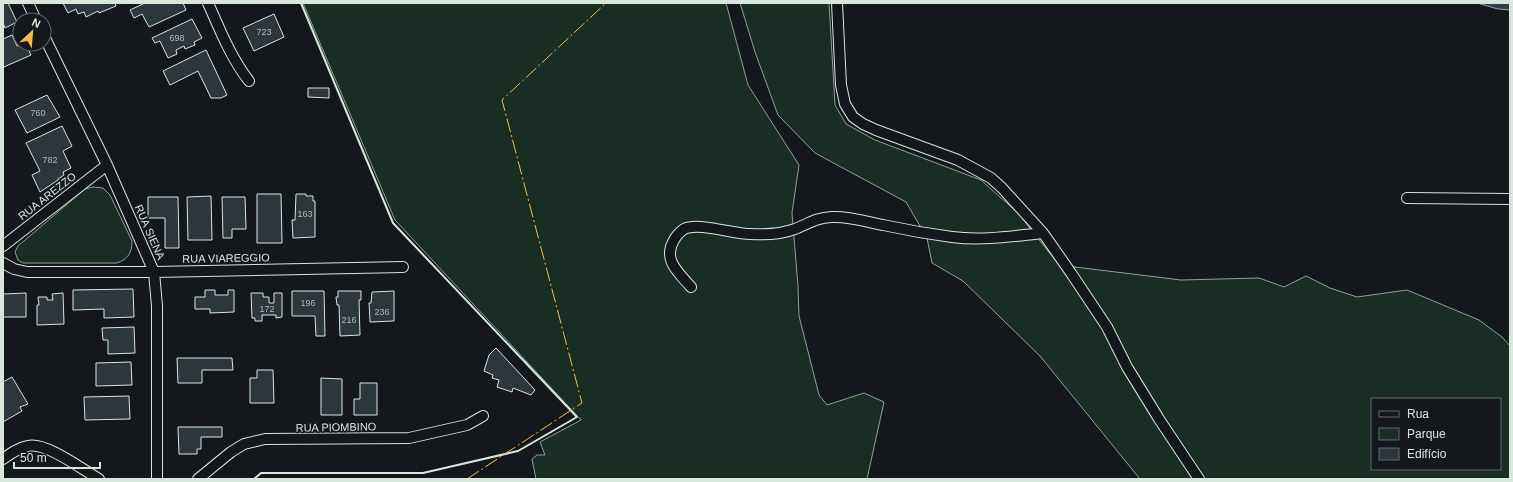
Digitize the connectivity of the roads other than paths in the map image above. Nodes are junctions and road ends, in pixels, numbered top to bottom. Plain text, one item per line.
1 (208, 3) edge
2 (837, 3) edge
3 (52, 52) edge
4 (249, 81) dead end
5 (107, 165) junction
6 (1407, 198) dead end
7 (1510, 199) edge
8 (1043, 233) junction
9 (3, 246) edge
10 (3, 263) edge
11 (403, 267) dead end
12 (154, 272) junction
13 (691, 287) dead end
14 (482, 416) dead end
15 (3, 458) edge
16 (99, 479) edge
17 (157, 479) edge
18 (198, 479) edge
19 (1199, 479) edge

1 - 4 street
2 - 8 street
3 - 5 street, RUA SIENA
5 - 9 street, RUA AREZZO
5 - 12 street, RUA SIENA
6 - 7 street
8 - 13 street
8 - 19 street
10 - 12 street, RUA VIAREGGIO
11 - 12 street, RUA VIAREGGIO
12 - 17 street, RUA SIENA
14 - 18 street, RUA PIOMBINO
15 - 16 street

